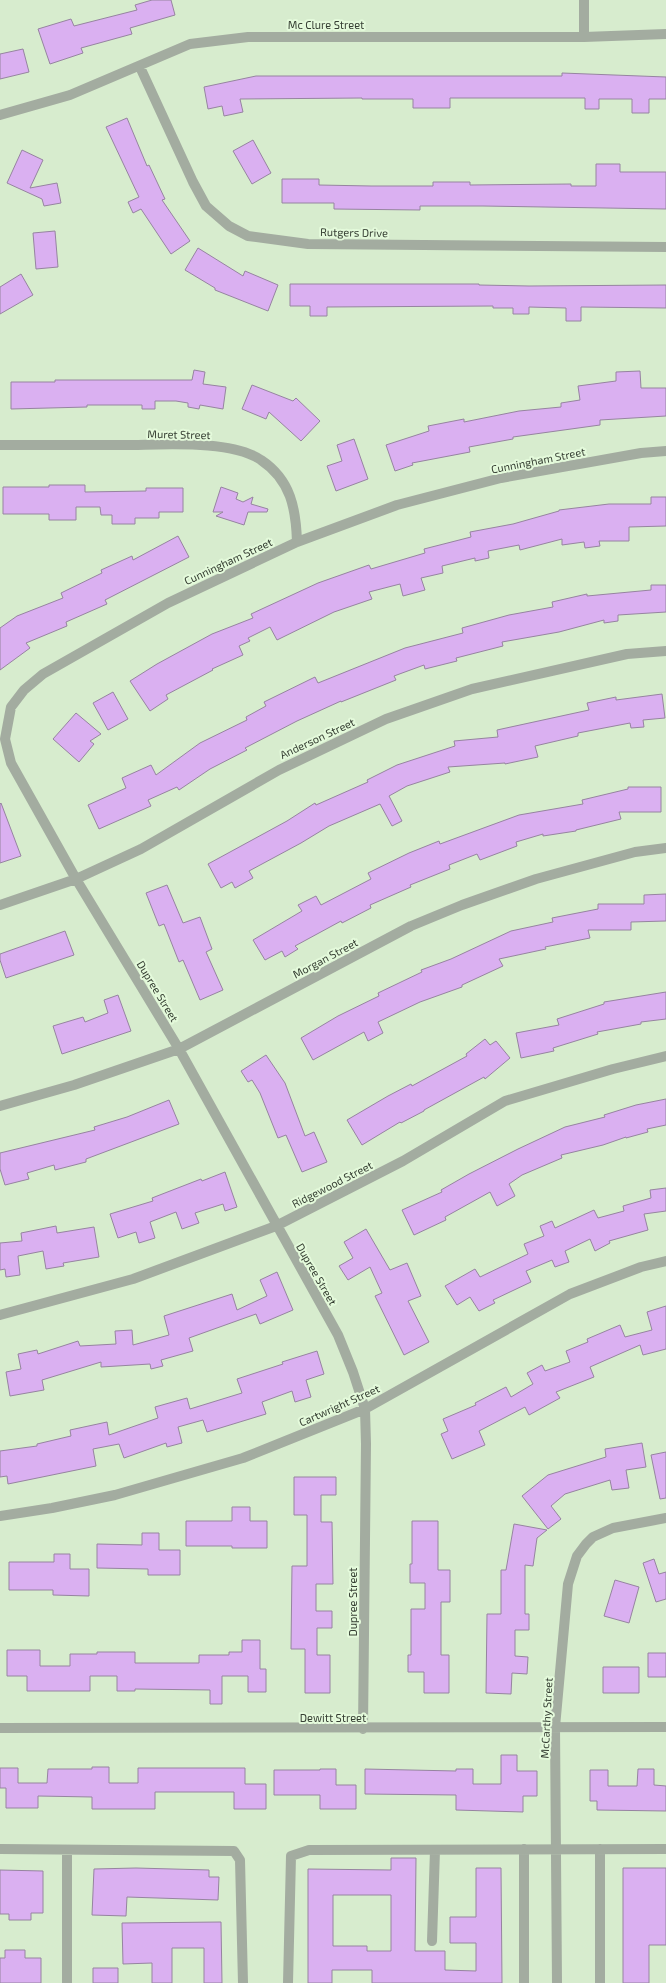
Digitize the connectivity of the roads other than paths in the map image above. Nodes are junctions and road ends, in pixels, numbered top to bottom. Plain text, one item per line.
1 (584, 0) edge
2 (666, 34) edge
3 (584, 37) junction
4 (140, 67) junction
5 (0, 115) edge
6 (666, 247) edge
7 (0, 445) edge
8 (666, 451) edge
9 (298, 542) junction
10 (666, 651) edge
11 (666, 848) edge
12 (76, 879) junction
13 (0, 905) edge
14 (179, 1049) junction
15 (666, 1056) edge
16 (0, 1106) edge
17 (276, 1226) junction
18 (666, 1261) edge
19 (0, 1315) edge
20 (365, 1409) junction
21 (0, 1516) edge
22 (666, 1518) edge
23 (555, 1727) junction
24 (666, 1727) edge
25 (0, 1728) edge
26 (363, 1729) junction
27 (0, 1849) edge
28 (524, 1849) junction
29 (556, 1849) junction
30 (600, 1849) junction
31 (666, 1849) edge
32 (67, 1850) junction
33 (435, 1850) junction
34 (432, 1941) dead end
35 (68, 1983) edge
36 (242, 1983) edge
37 (288, 1983) edge
38 (524, 1983) edge
39 (557, 1983) edge
40 (600, 1983) edge

1 - 3 street
2 - 3 street, Mc Clure Street
3 - 4 street, Mc Clure Street
4 - 5 street, Mc Clure Street
4 - 6 street, Rutgers Drive
7 - 9 street, Muret Street
8 - 9 street, Cunningham Street
9 - 12 street, Cunningham Street
10 - 12 street, Anderson Street
11 - 14 street, Morgan Street
12 - 13 street, Anderson Street
12 - 14 street, Dupree Street
14 - 16 street, Morgan Street
14 - 17 street, Dupree Street
15 - 17 street, Ridgewood Street
17 - 19 street, Ridgewood Street
17 - 20 street, Dupree Street
18 - 20 street, Cartwright Street
20 - 21 street, Cartwright Street
20 - 26 street, Dupree Street
22 - 23 street, McCarthy Street
23 - 24 street, Dewitt Street
23 - 26 street, Dewitt Street
23 - 29 street, McCarthy Street
25 - 26 street, Dewitt Street
27 - 32 street
28 - 29 street
28 - 33 street
28 - 38 street
29 - 30 street
29 - 39 street, McCarthy Street
30 - 31 street
30 - 40 street
32 - 35 street
32 - 36 street
33 - 34 street
33 - 37 street

